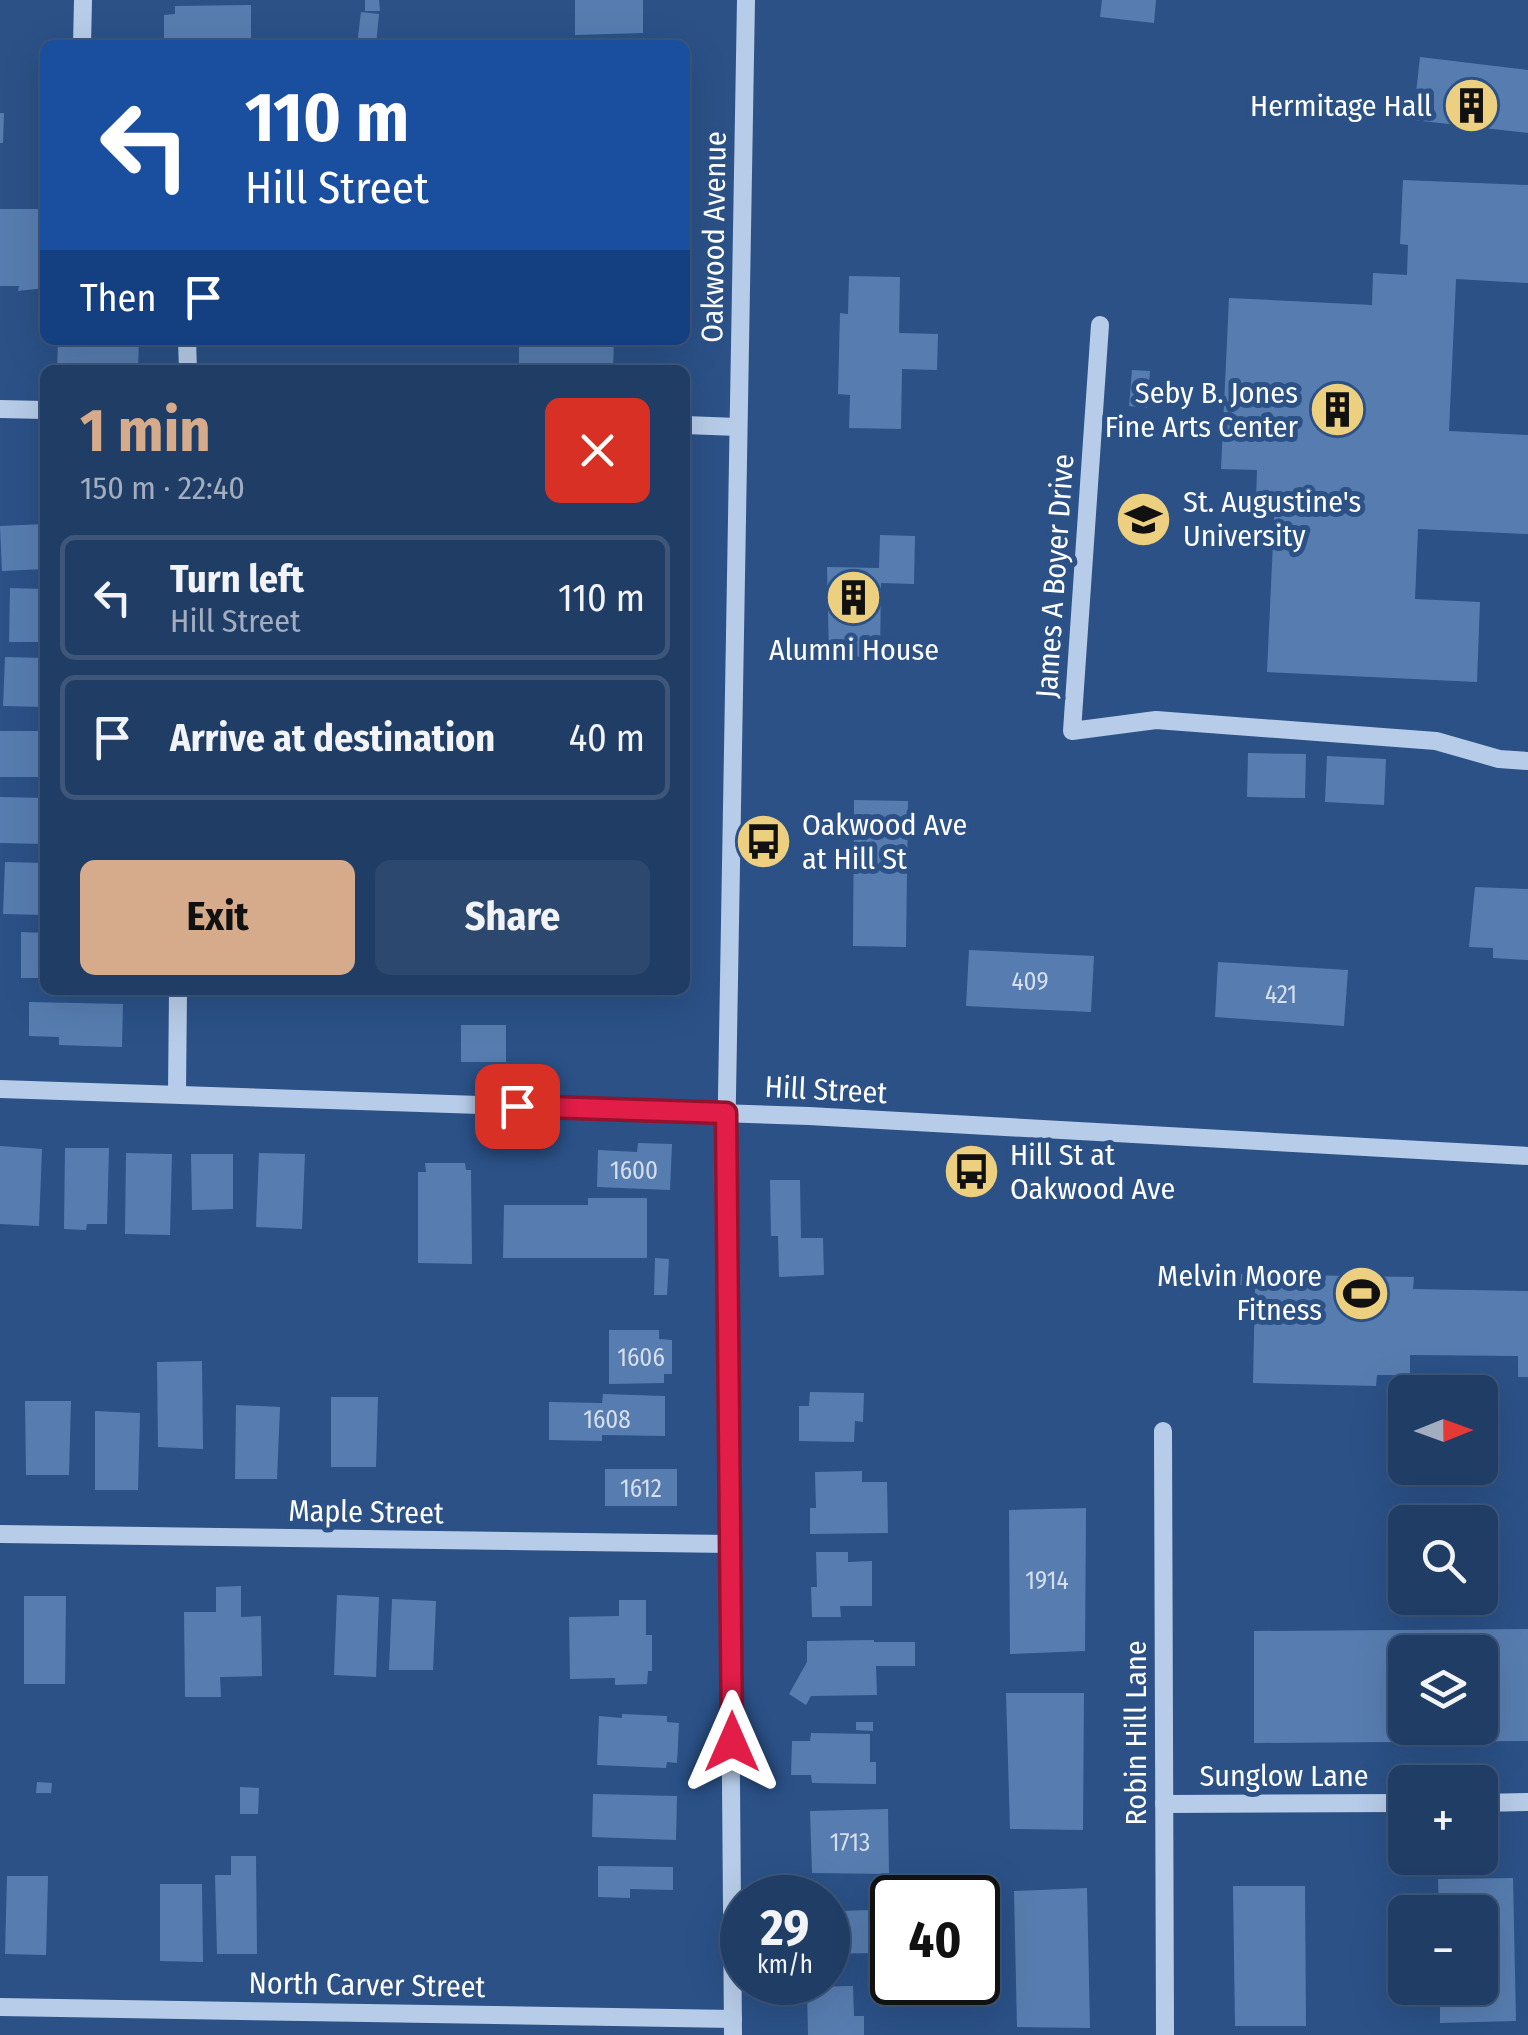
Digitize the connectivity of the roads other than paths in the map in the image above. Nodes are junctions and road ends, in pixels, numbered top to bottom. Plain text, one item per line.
1 (83, 0) edge
2 (746, 0) edge
3 (82, 40) edge
4 (1100, 325) dead end
5 (0, 409) edge
6 (40, 410) edge
7 (690, 425) edge
8 (738, 426) junction
9 (1528, 761) edge
10 (178, 995) edge
11 (0, 1089) edge
12 (176, 1093) junction
13 (726, 1113) junction
14 (1528, 1156) edge
15 (1163, 1432) dead end
16 (0, 1534) edge
17 (730, 1544) junction
18 (1498, 1802) edge
19 (1528, 1802) edge
20 (1388, 1803) edge
21 (1164, 1804) junction
22 (0, 2006) edge
23 (733, 2027) edge
24 (1165, 2035) edge

1 - 3 street
2 - 8 street, Oakwood Avenue
4 - 9 street, James A Boyer Drive
5 - 6 street
7 - 8 street
8 - 13 street, Oakwood Avenue
10 - 12 street
11 - 12 street, Hill Street
12 - 13 street, Hill Street
13 - 14 street, Hill Street
13 - 17 street, Oakwood Avenue
15 - 21 street, Robin Hill Lane
16 - 17 street, Maple Street
17 - 23 street, Oakwood Avenue
18 - 19 street
20 - 21 street, Sunglow Lane
21 - 24 street, Robin Hill Lane
22 - 23 street, North Carver Street

